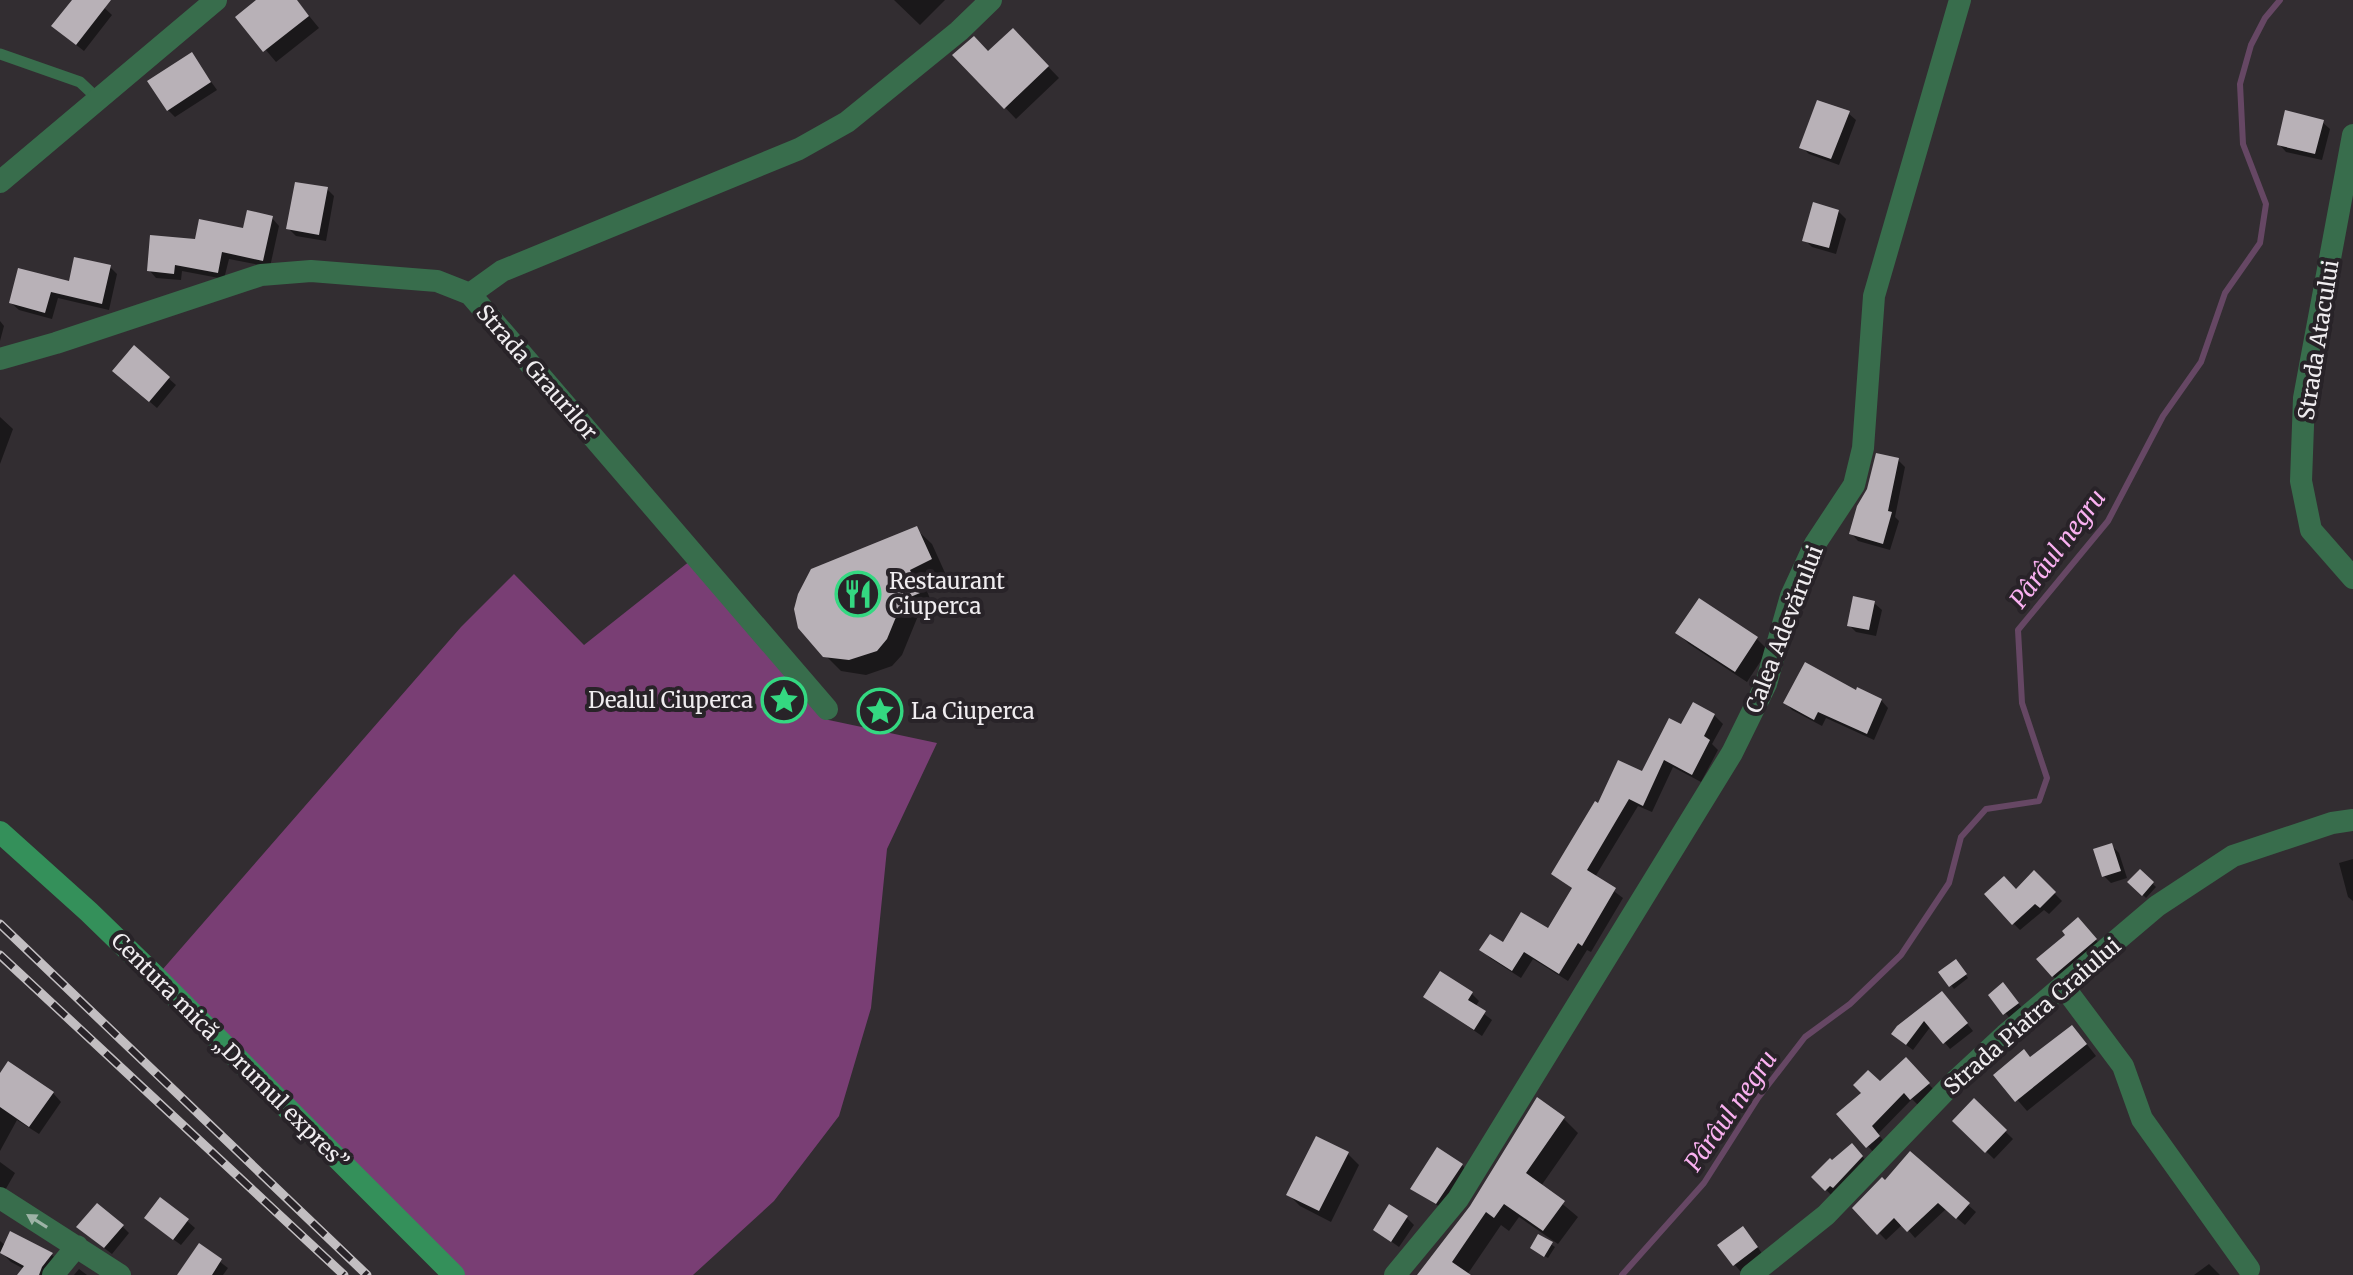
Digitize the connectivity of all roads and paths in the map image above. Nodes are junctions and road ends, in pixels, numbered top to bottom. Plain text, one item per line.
1 (216, 0) edge
2 (991, 0) edge
3 (1960, 0) edge
4 (0, 54) edge
5 (98, 99) junction
6 (2353, 135) edge
7 (0, 182) edge
8 (470, 294) junction
9 (0, 359) edge
10 (2353, 578) edge
11 (827, 709) dead end
12 (2353, 820) edge
13 (0, 832) edge
14 (2064, 987) junction
15 (0, 1198) edge
16 (77, 1246) junction
17 (2249, 1269) dead end
18 (53, 1275) edge
19 (120, 1275) edge
20 (454, 1275) edge
21 (1395, 1275) edge
22 (1751, 1275) edge

1 - 5 street
2 - 8 street
3 - 21 street, Calea Adevărului
4 - 5 lane
5 - 7 street
6 - 10 street, Strada Atacului
8 - 9 street, Strada Graurilor
8 - 11 street, Strada Graurilor
12 - 14 street, Strada Piatra Craiului
13 - 20 main road, Centura mică „Drumul expres”
14 - 17 street
14 - 22 street, Strada Piatra Craiului
16 -> 15 street
16 - 18 street
16 - 19 street

